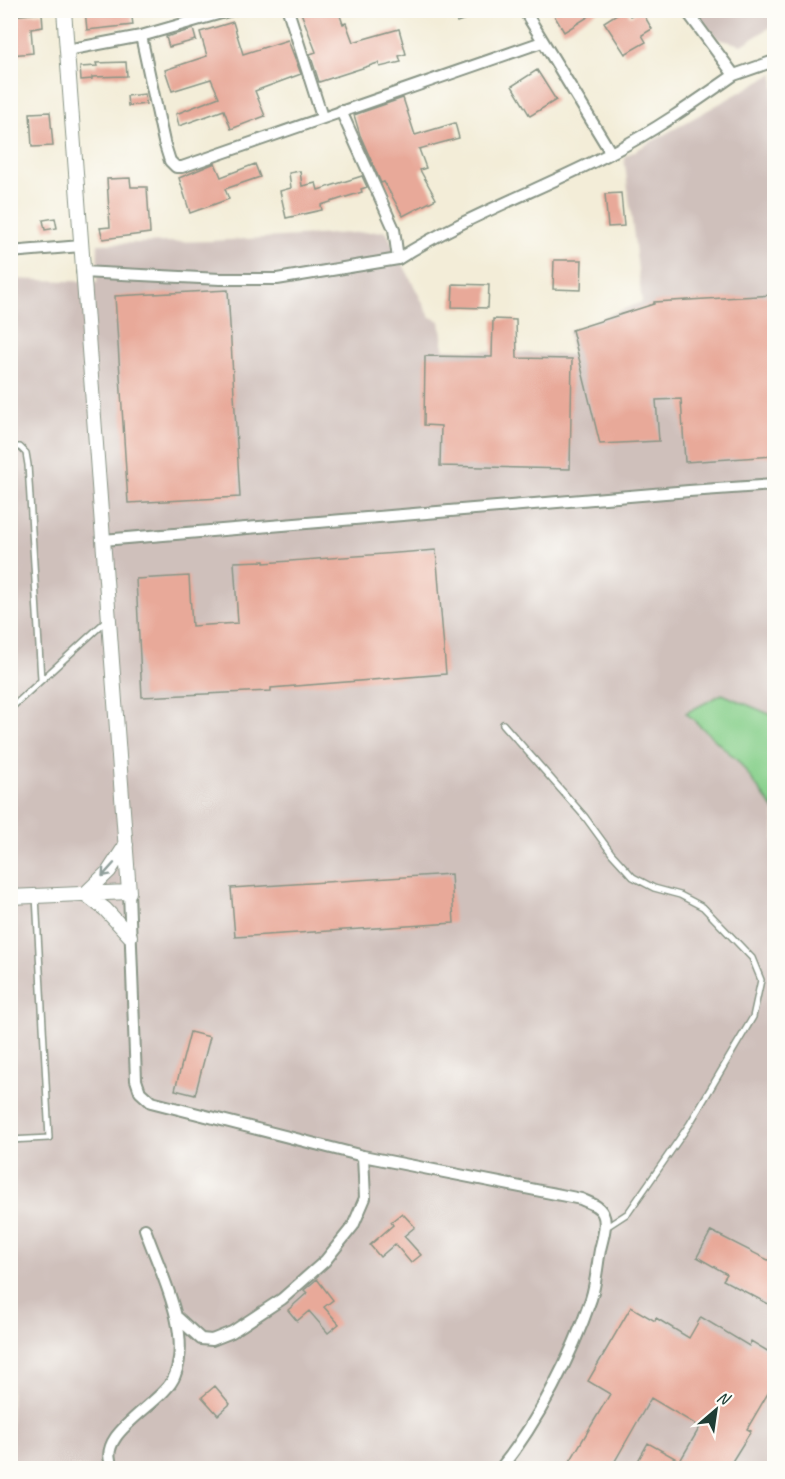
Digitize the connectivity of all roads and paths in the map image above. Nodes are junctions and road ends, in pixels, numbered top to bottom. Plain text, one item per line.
1 (64, 10) edge
2 (232, 10) edge
3 (288, 10) edge
4 (524, 10) edge
5 (686, 10) edge
6 (141, 36) junction
7 (542, 42) junction
8 (67, 50) junction
9 (774, 61) edge
10 (734, 75) junction
11 (341, 111) junction
12 (322, 117) junction
13 (610, 153) junction
14 (81, 246) junction
15 (10, 252) edge
16 (398, 259) junction
17 (82, 272) junction
18 (10, 447) edge
19 (774, 485) edge
20 (102, 540) junction
21 (108, 619) junction
22 (41, 679) junction
23 (10, 709) edge
24 (503, 724) dead end
25 (127, 844) junction
26 (129, 892) junction
27 (85, 894) junction
28 (36, 895) junction
29 (10, 897) edge
30 (130, 936) junction
31 (10, 1140) edge
32 (363, 1156) junction
33 (604, 1228) junction
34 (145, 1229) dead end
35 (178, 1318) junction
36 (113, 1468) edge
37 (501, 1468) edge

1 - 8 street
2 - 6 street
3 - 12 street
4 - 7 street
5 - 10 street
6 - 8 street
6 - 12 street
7 - 11 street
7 - 13 street
8 - 14 street
9 - 10 street
10 - 13 street
11 - 12 street
11 - 16 street
13 - 16 street
14 - 15 street
14 - 17 street
16 - 17 street
17 - 20 street
18 - 22 lane
19 - 20 street
20 - 21 street
21 - 22 lane
21 - 25 street
22 - 23 lane
24 - 33 lane
25 - 26 street
25 -> 27 street
26 - 27 street
26 - 30 street
27 - 28 street
27 - 30 street
28 - 29 street
28 - 31 lane
30 - 32 street
32 - 33 street
32 - 35 street
33 - 37 street
34 - 35 street
35 - 36 street

